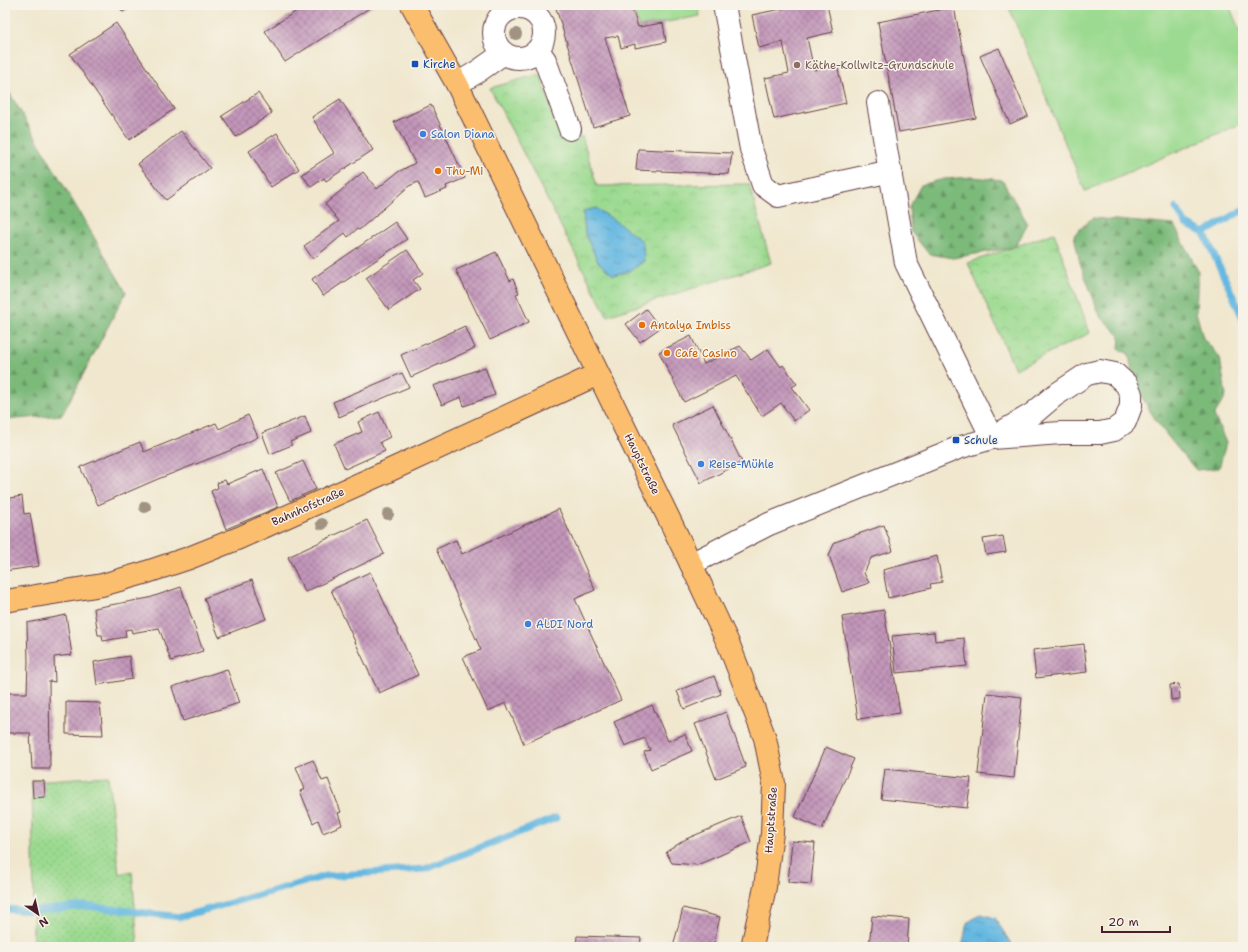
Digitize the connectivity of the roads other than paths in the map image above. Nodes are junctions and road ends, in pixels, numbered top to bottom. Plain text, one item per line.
1 (412, 5) edge
2 (724, 5) edge
3 (538, 50) junction
4 (504, 53) junction
5 (457, 84) junction
6 (878, 103) dead end
7 (570, 129) dead end
8 (891, 171) junction
9 (598, 374) junction
10 (992, 438) junction
11 (691, 564) junction
12 (5, 601) edge
13 (752, 947) edge

1 - 5 main road, Hauptstraße
2 - 8 lane
3 - 4 lane
3 - 4 lane
3 - 7 lane
4 - 5 lane
5 - 9 main road, Hauptstraße
6 - 8 lane
8 - 10 lane
9 - 11 main road, Hauptstraße
9 - 12 main road, Bahnhofstraße
10 - 10 lane
10 - 11 lane
11 - 13 main road, Hauptstraße

